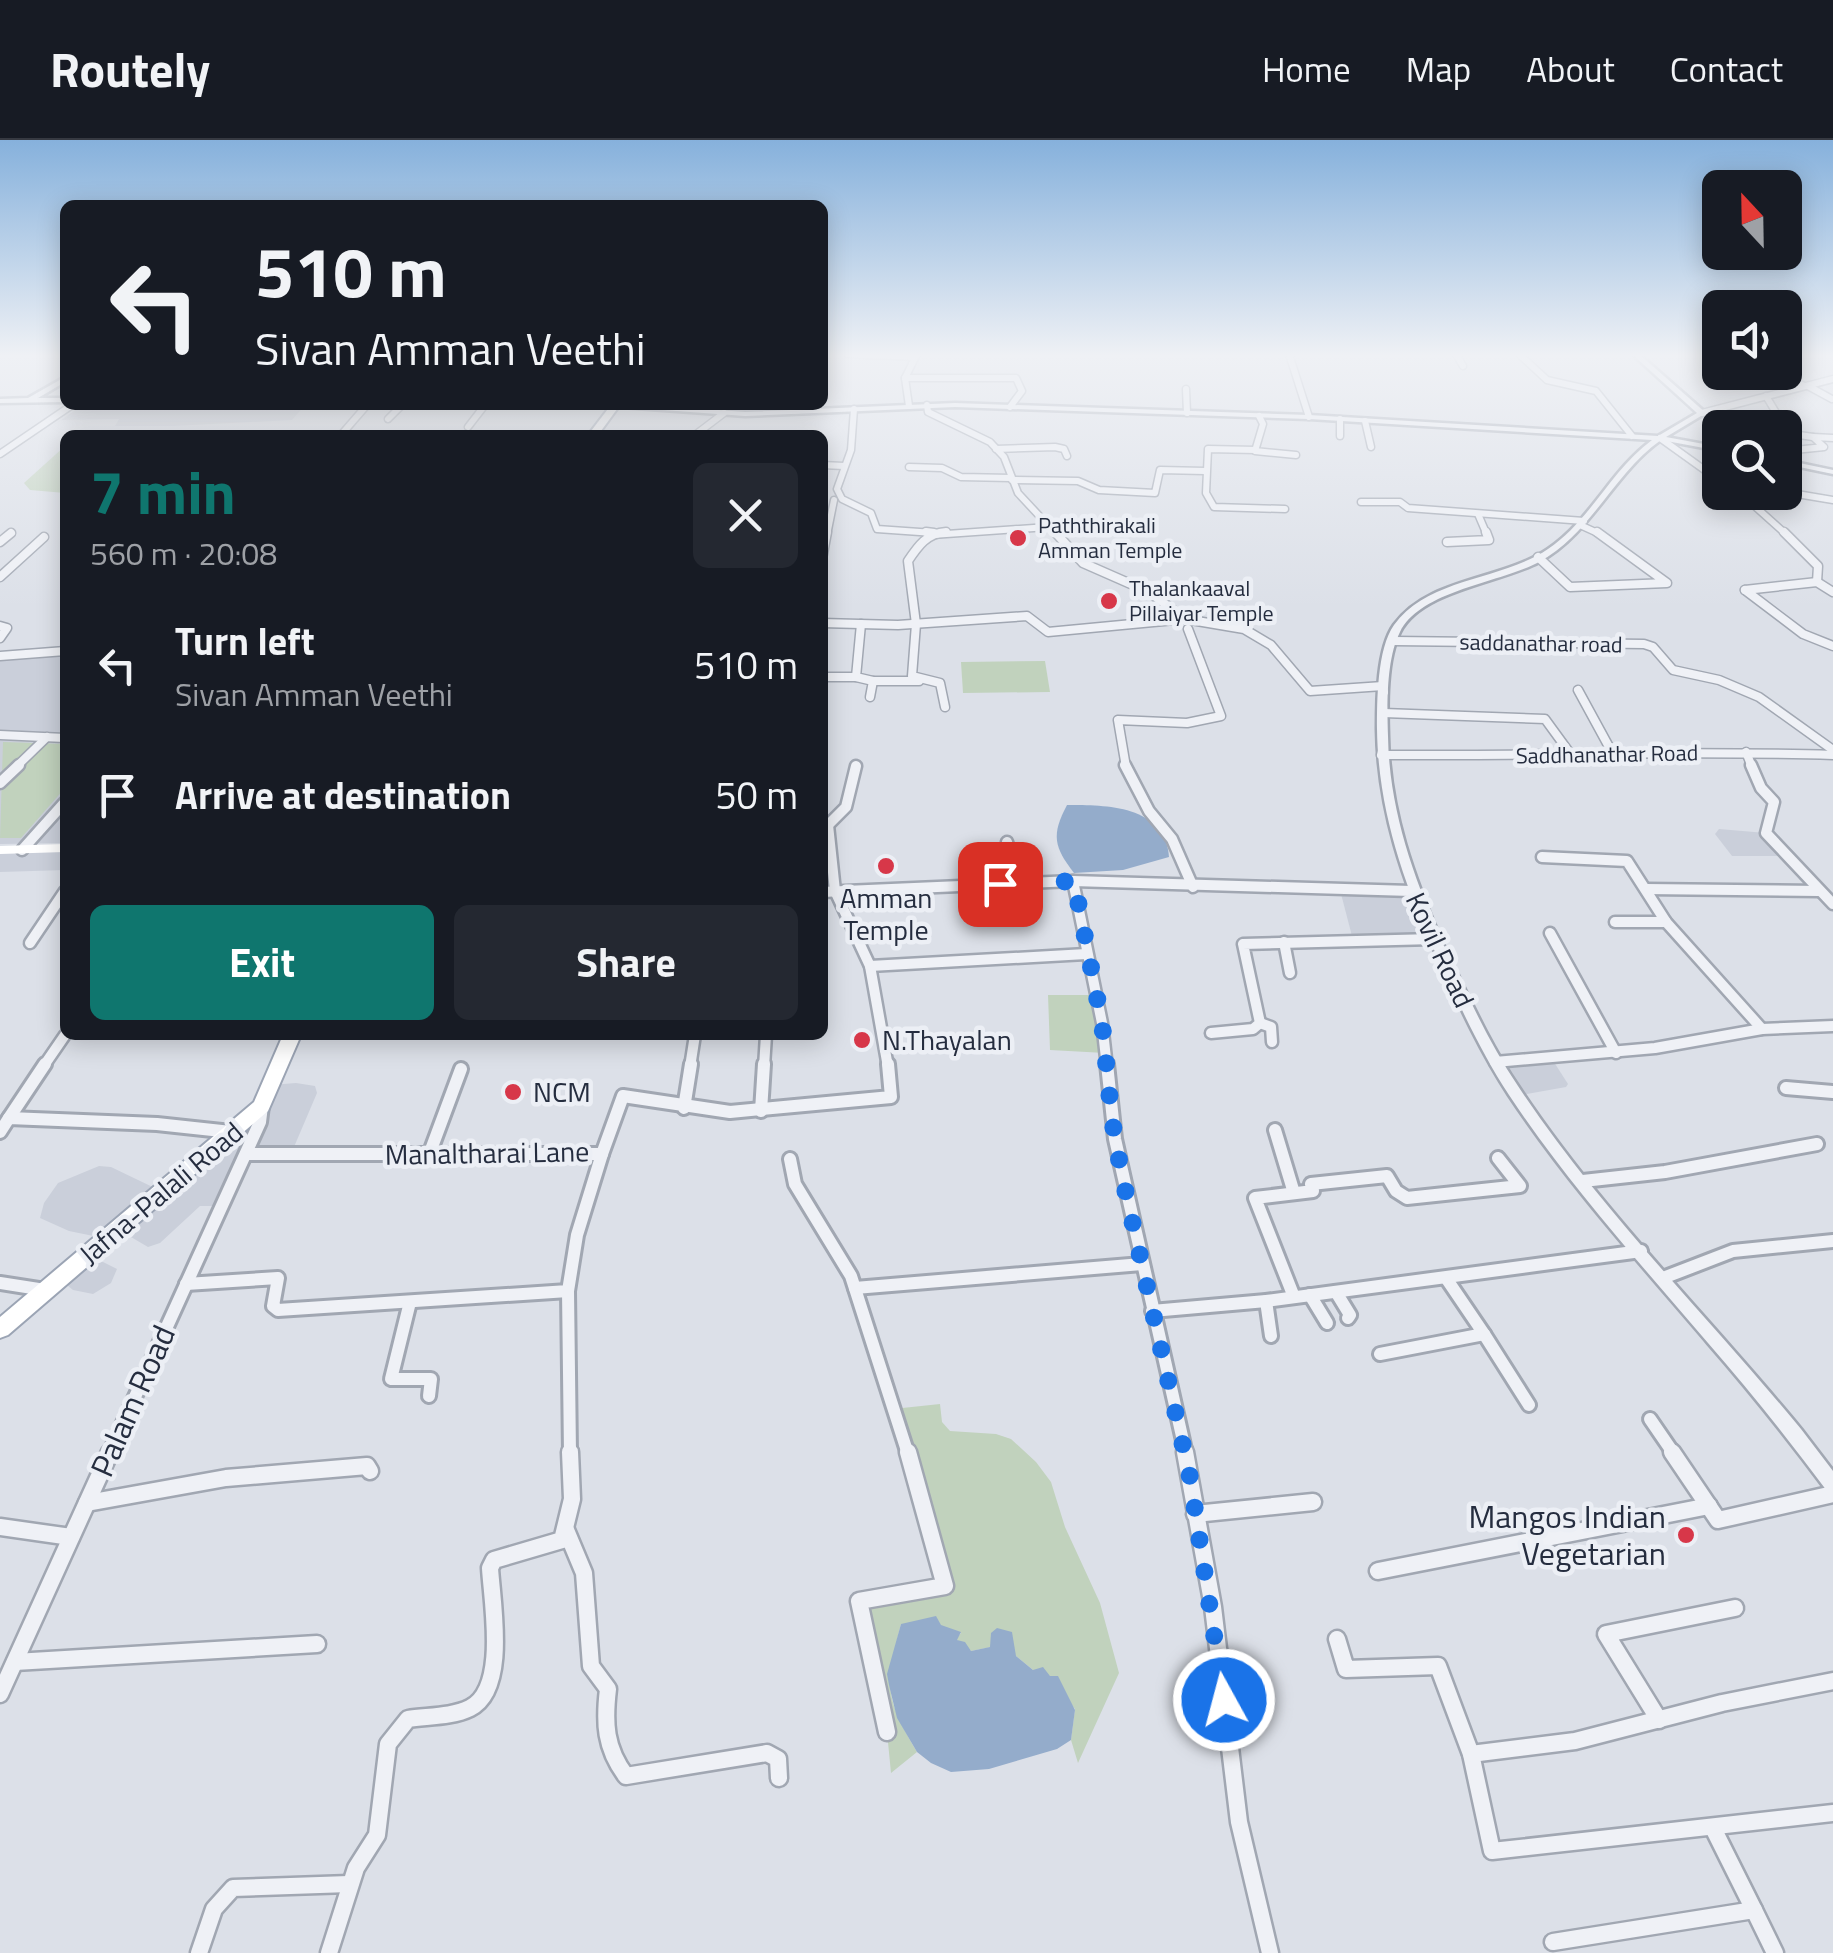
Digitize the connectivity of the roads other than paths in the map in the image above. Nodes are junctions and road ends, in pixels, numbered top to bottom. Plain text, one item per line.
1 (23, 439) edge
2 (852, 439) edge
3 (981, 439) edge
4 (1259, 439) edge
5 (1369, 439) edge
6 (1659, 439) edge
7 (1661, 439) edge
8 (1663, 439) edge
9 (1815, 439) edge
10 (1702, 446) edge
11 (1371, 447) dead end
12 (996, 449) junction
13 (1256, 450) junction
14 (1802, 450) edge
15 (0, 454) edge
16 (1296, 455) dead end
17 (1067, 456) dead end
18 (828, 465) edge
19 (844, 466) junction
20 (1802, 466) edge
21 (909, 467) dead end
22 (1702, 468) edge
23 (1205, 472) junction
24 (1833, 472) edge
25 (1012, 479) junction
26 (1802, 495) edge
27 (838, 499) junction
28 (828, 500) edge
29 (1833, 500) edge
30 (1361, 502) dead end
31 (1284, 509) dead end
32 (1762, 510) edge
33 (1478, 514) junction
34 (1582, 523) junction
35 (1048, 527) junction
36 (935, 533) junction
37 (11, 534) dead end
38 (828, 536) edge
39 (44, 537) dead end
40 (0, 542) edge
41 (1447, 542) dead end
42 (1538, 558) junction
43 (1818, 566) junction
44 (1833, 566) edge
45 (0, 577) edge
46 (1817, 582) junction
47 (1833, 592) edge
48 (828, 622) edge
49 (861, 624) junction
50 (916, 624) junction
51 (1187, 624) junction
52 (0, 626) edge
53 (0, 638) edge
54 (1394, 641) junction
55 (1833, 646) edge
56 (60, 652) edge
57 (0, 656) edge
58 (828, 677) edge
59 (856, 677) junction
60 (921, 680) junction
61 (874, 681) junction
62 (1384, 686) junction
63 (1578, 690) dead end
64 (870, 697) dead end
65 (946, 707) dead end
66 (1384, 713) junction
67 (0, 735) edge
68 (47, 737) junction
69 (60, 738) edge
70 (1746, 752) junction
71 (1833, 752) edge
72 (1382, 756) junction
73 (1572, 756) junction
74 (1614, 756) junction
75 (856, 766) dead end
76 (0, 783) edge
77 (60, 808) edge
78 (828, 824) edge
79 (1007, 842) dead end
80 (60, 848) edge
81 (0, 850) edge
82 (22, 850) junction
83 (1542, 856) dead end
84 (1074, 881) junction
85 (1020, 884) junction
86 (1193, 887) junction
87 (1646, 889) junction
88 (829, 891) edge
89 (1411, 891) junction
90 (1819, 892) junction
91 (60, 899) edge
92 (1833, 904) edge
93 (1614, 922) dead end
94 (1666, 922) junction
95 (1550, 933) dead end
96 (1434, 939) junction
97 (1284, 942) junction
98 (30, 943) dead end
99 (1086, 954) junction
100 (870, 966) junction
101 (1290, 972) dead end
102 (1260, 1023) junction
103 (1833, 1026) edge
104 (1762, 1029) junction
105 (1211, 1033) dead end
106 (62, 1040) edge
107 (290, 1040) edge
108 (694, 1040) edge
109 (766, 1040) edge
110 (1272, 1042) dead end
111 (1616, 1053) junction
112 (1495, 1062) junction
113 (460, 1069) dead end
114 (1786, 1088) dead end
115 (1833, 1092) edge
116 (262, 1106) junction
117 (684, 1108) junction
118 (761, 1110) junction
119 (10, 1118) junction
120 (1275, 1130) dead end
121 (0, 1132) edge
122 (235, 1132) junction
123 (1817, 1144) dead end
124 (246, 1154) junction
125 (602, 1154) junction
126 (430, 1155) junction
127 (1498, 1158) dead end
128 (790, 1159) dead end
129 (1583, 1181) junction
130 (1294, 1193) junction
131 (1833, 1241) edge
132 (1641, 1251) junction
133 (1142, 1264) junction
134 (1446, 1278) junction
135 (1664, 1278) junction
136 (0, 1283) edge
137 (186, 1284) junction
138 (855, 1288) junction
139 (46, 1290) junction
140 (568, 1291) junction
141 (1336, 1292) junction
142 (1302, 1296) junction
143 (1266, 1301) junction
144 (410, 1302) junction
145 (1152, 1311) junction
146 (1348, 1318) dead end
147 (1327, 1323) dead end
148 (0, 1329) edge
149 (1484, 1334) junction
150 (1271, 1336) dead end
151 (1380, 1354) dead end
152 (430, 1396) dead end
153 (1528, 1405) dead end
154 (1650, 1418) dead end
155 (370, 1471) dead end
156 (1833, 1485) edge
157 (1833, 1494) edge
158 (1313, 1502) dead end
159 (87, 1503) junction
160 (1708, 1506) junction
161 (1196, 1514) junction
162 (0, 1528) edge
163 (566, 1530) junction
164 (71, 1537) junction
165 (1378, 1570) dead end
166 (1735, 1608) dead end
167 (1337, 1639) dead end
168 (316, 1644) dead end
169 (15, 1662) junction
170 (1833, 1680) edge
171 (0, 1694) edge
172 (1659, 1720) junction
173 (887, 1732) dead end
174 (1471, 1754) junction
175 (779, 1778) dead end
176 (1833, 1813) edge
177 (1713, 1828) junction
178 (350, 1884) junction
179 (1754, 1910) junction
180 (1553, 1942) dead end
181 (198, 1953) edge
182 (330, 1953) edge
183 (1270, 1953) edge
184 (1776, 1953) edge

1 - 15 street
2 - 19 street
3 - 12 street
4 - 13 street
5 - 11 street
6 - 34 street, Kovil Road
7 - 22 street
8 - 10 street
9 - 14 street
12 - 17 street
12 - 25 street
13 - 16 street
13 - 23 street
18 - 19 street
19 - 27 street
20 - 24 street
21 - 25 street
23 - 25 street
23 - 31 street
25 - 35 street
26 - 29 street
27 - 28 street
27 - 36 street
27 - 38 street
30 - 33 street
32 - 43 street
33 - 34 street
33 - 41 street
34 - 42 street, Kovil Road
34 - 42 street
35 - 36 street
35 - 51 street
36 - 50 street
37 - 40 street
39 - 45 street
42 - 54 street, Kovil Road
43 - 44 street
43 - 46 street
46 - 47 street
46 - 55 street
48 - 49 street
49 - 50 street
49 - 59 street
50 - 51 street
50 - 60 street
51 - 62 street
51 - 86 street
52 - 53 street
54 - 62 street, Kovil Road
54 - 71 street, saddanathar road
56 - 57 street
58 - 59 street
59 - 61 street
60 - 61 street
60 - 65 street
61 - 64 street
62 - 66 street
62 - 72 street, Kovil Road
63 - 74 street
66 - 72 street
66 - 73 street
67 - 68 street
68 - 69 street
68 - 76 street
70 - 71 street, Saddhanathar Road
70 - 74 street, Saddhanathar Road
70 - 90 street
72 - 73 street, Saddhanathar Road
72 - 89 street, Kovil Road
73 - 74 street, Saddhanathar Road
75 - 78 street
77 - 82 street
79 - 85 street
80 - 82 main road
81 - 82 main road
83 - 87 street
84 - 85 street
84 - 86 street
84 - 99 street
85 - 88 street
86 - 89 street
87 - 90 street
87 - 94 street
88 - 100 street, Manaltharai Lane
89 - 96 street, Kovil Road
90 - 92 street
91 - 98 street
93 - 94 street
94 - 104 street
95 - 111 street
96 - 97 street
96 - 112 street, Kovil Road
97 - 101 street
97 - 102 street
99 - 100 street
99 - 133 street
100 - 118 street, Manaltharai Lane
102 - 105 street
102 - 110 street
103 - 104 street
104 - 111 street
106 - 119 street
107 - 116 main road, Jafna-Palali Road
108 - 117 street
109 - 118 street
111 - 112 street
112 - 129 street, Kovil Road
113 - 126 street
114 - 115 street
116 - 122 main road, Jafna-Palali Road
116 - 124 street, Palam Road
117 - 118 street, Manaltharai Lane
117 - 125 street, Manaltharai Lane
119 - 121 street
119 - 122 street
120 - 130 street
122 - 139 main road, Jafna-Palali Road
123 - 129 street
124 - 126 street, Manaltharai Lane
124 - 137 street, Palam Road
125 - 126 street, Manaltharai Lane
125 - 140 street
127 - 130 street
128 - 138 street
129 - 132 street, Kovil Road
130 - 142 street
131 - 135 street
132 - 134 street
132 - 135 street, Kovil Road
133 - 138 street
133 - 145 street
134 - 141 street
134 - 149 street
135 - 156 street, Kovil Road
136 - 139 street
137 - 144 street
137 - 159 street, Palam Road
138 - 173 street
139 - 148 main road, Jafna-Palali Road
140 - 144 street
140 - 163 street
141 - 142 street
141 - 146 street
142 - 143 street
142 - 147 street
143 - 145 street
143 - 150 street
144 - 152 street
145 - 161 street
149 - 151 street
149 - 153 street
154 - 160 street
155 - 159 street
157 - 160 street
158 - 161 street
159 - 164 street, Palam Road
160 - 165 street
161 - 183 street
162 - 164 street
163 - 175 street
163 - 178 street
164 - 169 street, Palam Road
166 - 172 street
167 - 174 street
168 - 169 street
169 - 171 street, Palam Road
170 - 172 street
172 - 174 street
174 - 177 street
176 - 177 street
177 - 179 street
178 - 181 street
178 - 182 street
179 - 180 street
179 - 184 street

